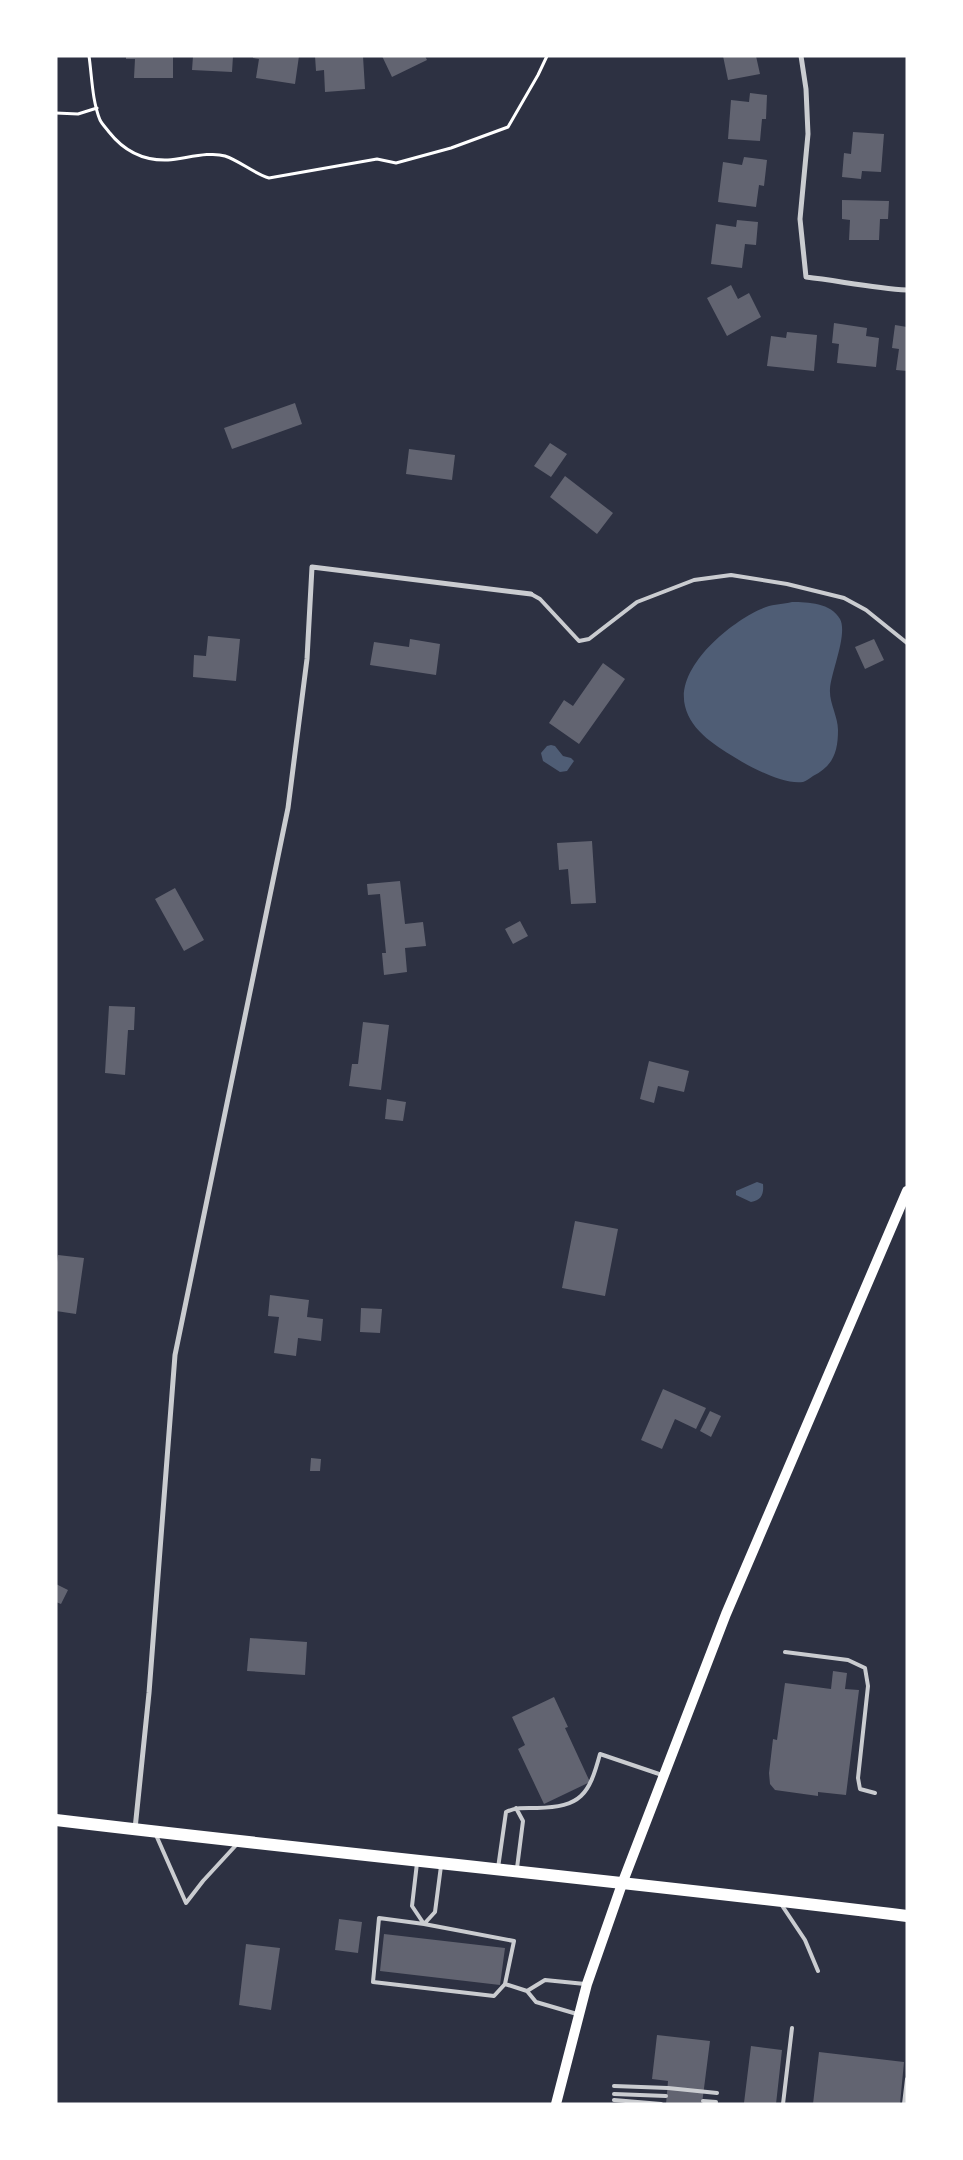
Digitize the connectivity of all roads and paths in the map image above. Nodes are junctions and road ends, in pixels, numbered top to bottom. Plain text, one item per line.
1 (89, 56) edge
2 (546, 56) edge
3 (801, 56) edge
4 (97, 108) junction
5 (56, 113) edge
6 (907, 290) edge
7 (531, 594) joint
8 (907, 643) edge
9 (907, 1191) edge
10 (785, 1652) dead end
11 (664, 1775) junction
12 (875, 1793) dead end
13 (516, 1808) junction
14 (56, 1820) edge
15 (135, 1830) junction
16 (155, 1832) junction
17 (239, 1842) junction
18 (417, 1862) junction
19 (441, 1865) junction
20 (498, 1870) junction
21 (517, 1872) junction
22 (622, 1884) junction
23 (778, 1900) junction
24 (907, 1916) edge
25 (424, 1924) junction
26 (818, 1971) dead end
27 (505, 1984) junction
28 (587, 1984) junction
29 (527, 1991) junction
30 (579, 2015) junction
31 (792, 2028) dead end
32 (907, 2079) edge
33 (614, 2086) dead end
34 (717, 2093) dead end
35 (614, 2094) dead end
36 (666, 2096) dead end
37 (614, 2100) dead end
38 (702, 2101) dead end
39 (716, 2102) dead end
40 (556, 2104) edge
41 (661, 2104) edge
42 (783, 2104) edge
43 (904, 2104) edge

1 - 4 path
2 - 4 path
3 - 6 street
4 - 5 path
7 - 8 lane
7 - 15 street
9 - 11 main road
10 - 12 lane
11 - 13 lane
11 - 22 main road
13 - 20 lane
13 - 21 lane
14 - 15 main road
15 - 16 main road
16 - 17 main road
16 - 17 lane
17 - 18 main road
18 - 19 main road
18 - 25 lane
19 - 20 main road
19 - 25 lane
20 - 21 main road
21 - 22 main road
22 - 23 main road
22 - 28 main road
23 - 24 main road
23 - 26 lane
25 - 27 lane
25 - 27 lane
27 - 29 lane
28 - 29 lane
28 - 30 main road
29 - 30 lane
30 - 40 main road
31 - 42 lane
32 - 43 lane
33 - 34 lane
35 - 36 lane
37 - 41 lane
38 - 39 lane

